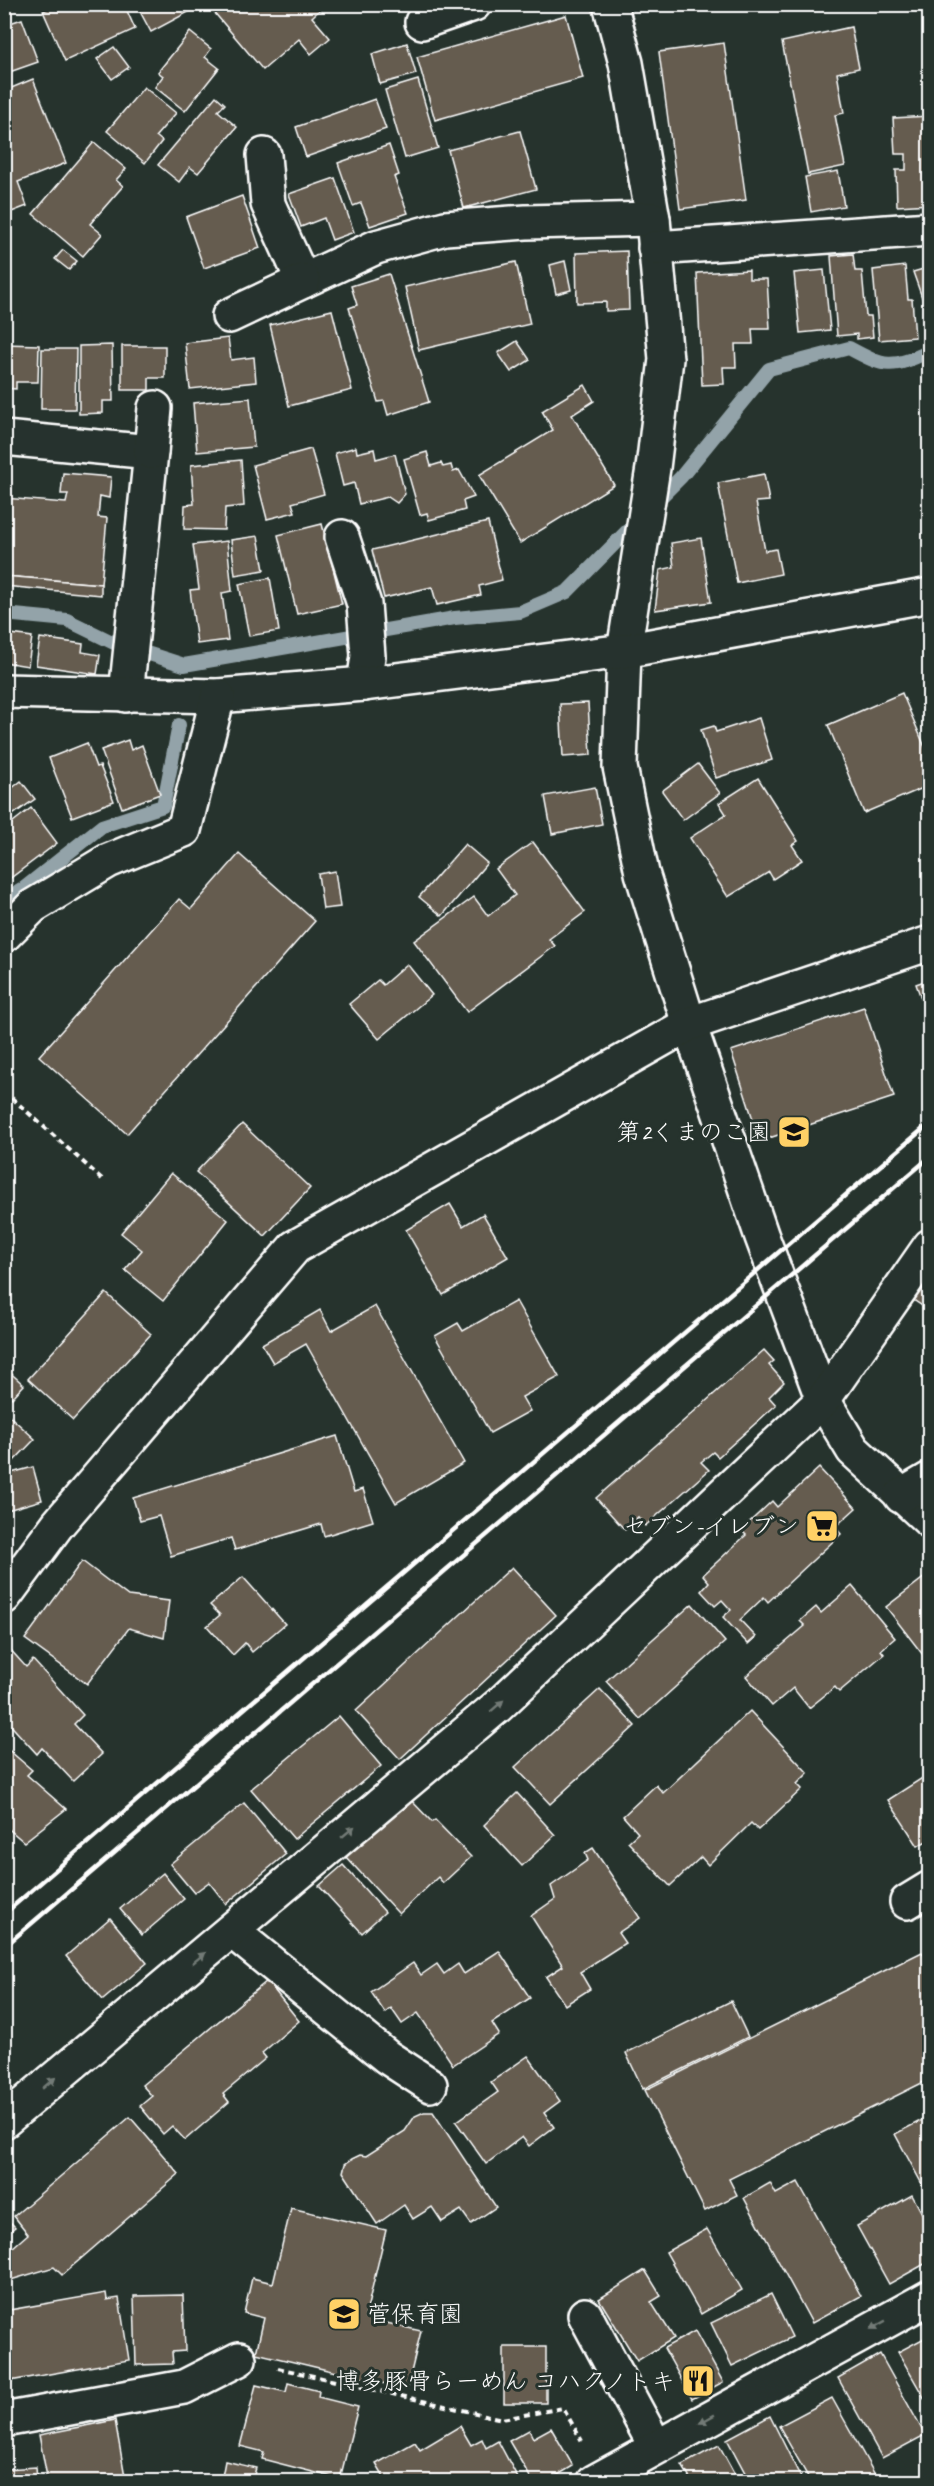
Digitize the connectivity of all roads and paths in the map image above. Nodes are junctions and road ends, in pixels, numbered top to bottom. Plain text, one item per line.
1 (474, 4) edge
2 (610, 4) edge
3 (423, 22) dead end
4 (264, 155) dead end
5 (930, 229) edge
6 (654, 234) junction
7 (303, 281) junction
8 (229, 316) dead end
9 (155, 408) dead end
10 (4, 438) edge
11 (151, 452) junction
12 (342, 537) dead end
13 (930, 595) edge
14 (624, 651) junction
15 (366, 670) junction
16 (128, 683) junction
17 (4, 691) edge
18 (218, 696) junction
19 (4, 935) edge
20 (930, 943) edge
21 (688, 1024) junction
22 (4, 1091) edge
23 (102, 1179) dead end
24 (930, 1246) edge
25 (823, 1400) junction
26 (930, 1479) edge
27 (901, 1496) junction
28 (930, 1521) edge
29 (4, 1597) edge
30 (232, 1931) junction
31 (430, 2085) dead end
32 (4, 2121) edge
33 (930, 2297) edge
34 (585, 2315) dead end
35 (239, 2360) joint
36 (4, 2420) edge
37 (656, 2447) junction
38 (599, 2479) edge

1 - 3 street
2 - 6 street
4 - 7 street
5 - 6 street
6 - 7 street
6 - 14 street
7 - 8 street
9 - 11 street
10 - 11 street
11 - 16 street
12 - 15 street
13 - 14 street
14 - 15 street
14 - 21 street
15 - 18 street
16 - 17 street
16 - 18 street
18 - 19 street
20 - 21 street
21 - 25 street
21 - 29 street
22 - 23 path
24 - 25 street
25 - 27 street
30 -> 25 street
26 - 27 street
27 - 28 street
30 - 31 street
32 -> 30 street
33 -> 37 street
34 - 37 street
35 - 36 street
35 - 38 path
37 - 38 street

